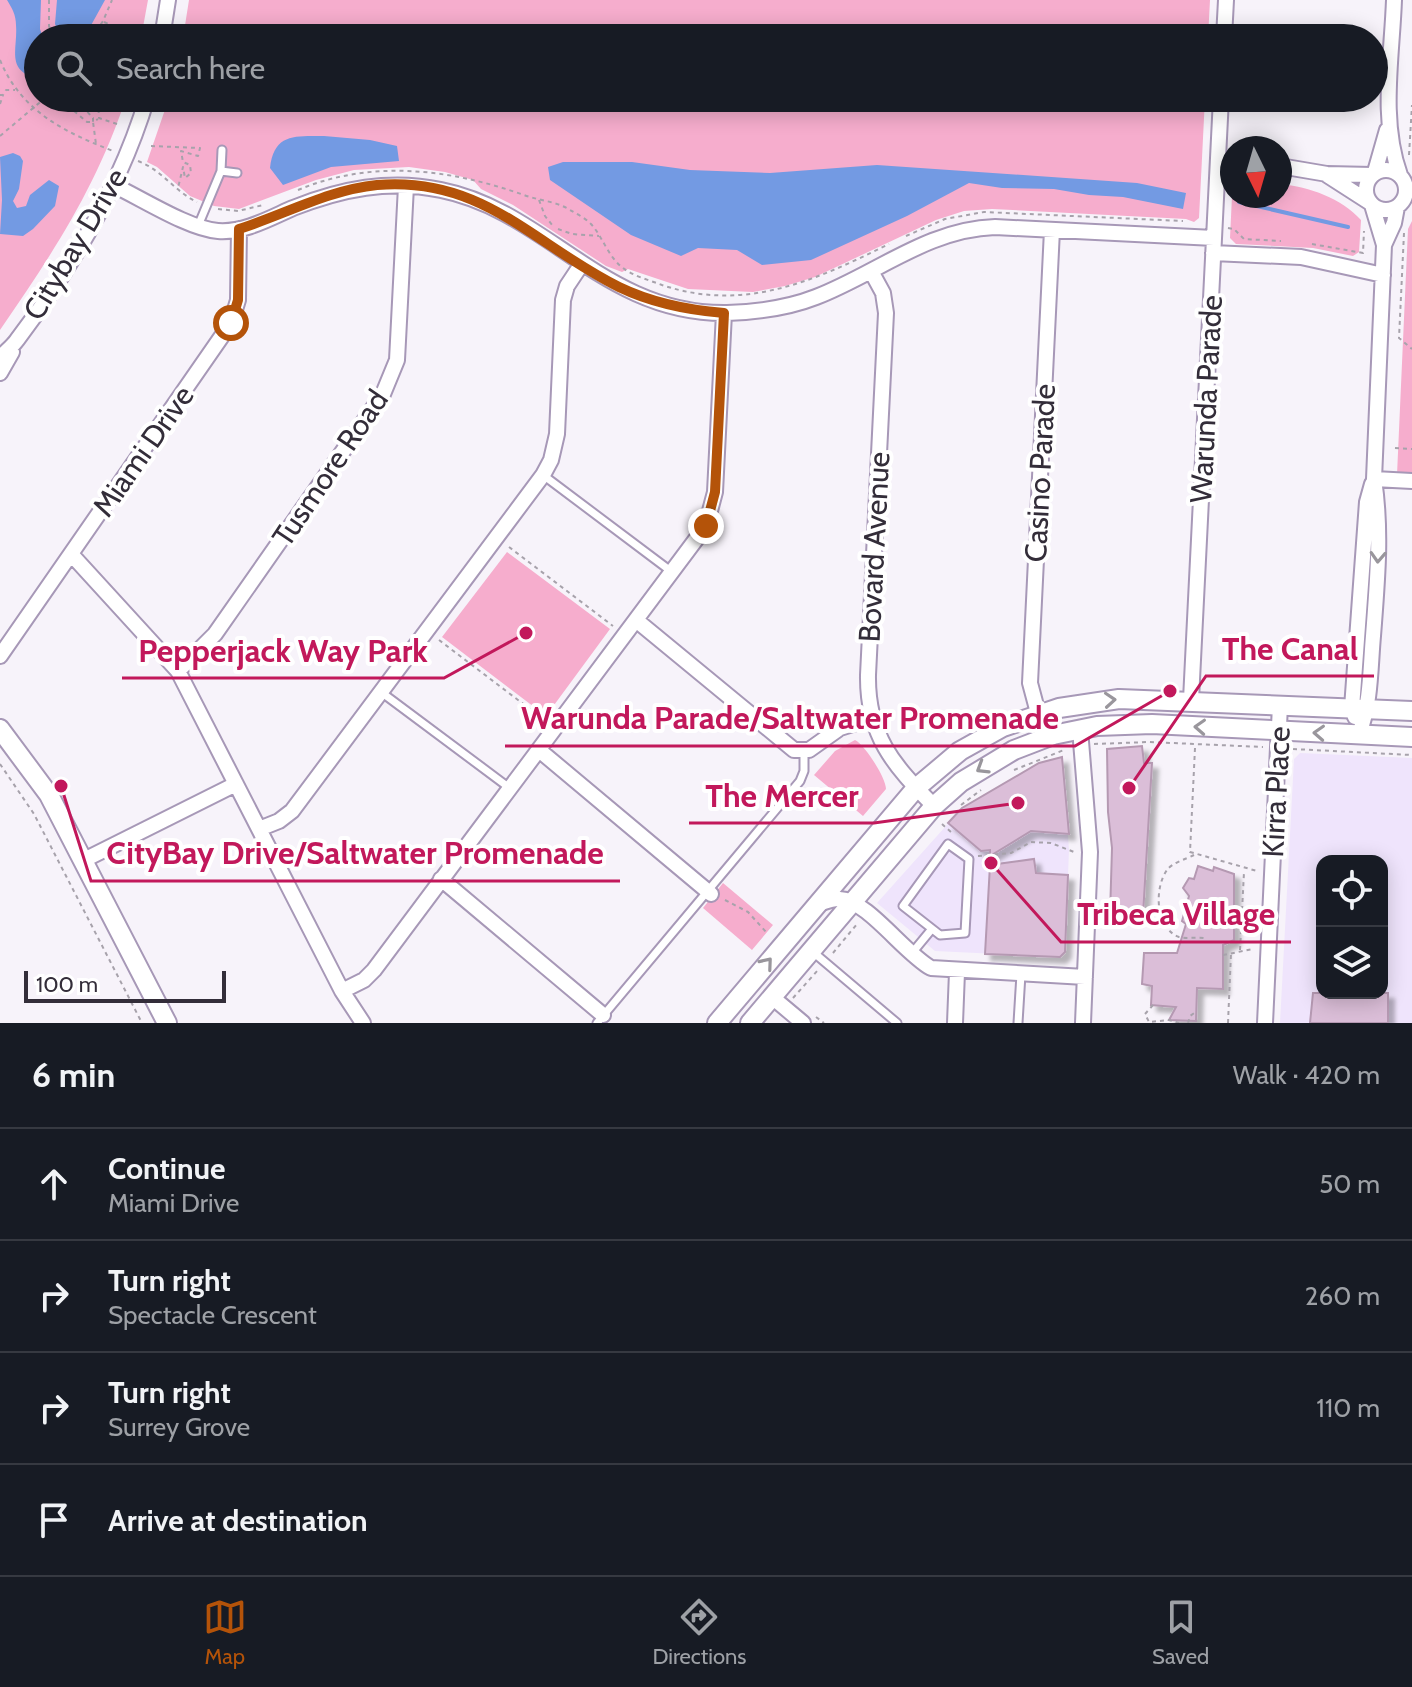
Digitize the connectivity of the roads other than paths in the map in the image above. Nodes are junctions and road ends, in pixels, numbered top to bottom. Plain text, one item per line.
1 (168, 0) edge
2 (1226, 0) edge
3 (1394, 0) edge
4 (164, 24) edge
5 (1225, 24) edge
6 (142, 112) edge
7 (1222, 112) edge
8 (1388, 126) junction
9 (1223, 136) edge
10 (222, 150) dead end
11 (1292, 168) edge
12 (221, 171) junction
13 (237, 173) dead end
14 (1327, 174) junction
15 (1373, 174) junction
16 (1406, 176) edge
17 (113, 185) junction
18 (406, 186) junction
19 (1220, 200) edge
20 (1370, 203) junction
21 (1403, 205) edge
22 (198, 226) junction
23 (239, 229) junction
24 (1052, 230) junction
25 (1214, 245) junction
26 (1384, 245) junction
27 (581, 265) junction
28 (871, 271) junction
29 (1383, 275) junction
30 (724, 313) junction
31 (15, 344) junction
32 (0, 358) edge
33 (0, 373) edge
34 (543, 475) junction
35 (1374, 479) junction
36 (1412, 481) edge
37 (71, 554) junction
38 (672, 572) junction
39 (636, 620) junction
40 (0, 656) edge
41 (178, 671) junction
42 (381, 692) junction
43 (1191, 700) junction
44 (1280, 705) junction
45 (1360, 708) junction
46 (1412, 711) edge
47 (1038, 713) junction
48 (872, 718) junction
49 (0, 729) edge
50 (1359, 734) junction
51 (1081, 737) junction
52 (1412, 737) edge
53 (1278, 739) junction
54 (539, 750) junction
55 (804, 751) junction
56 (236, 784) junction
57 (916, 788) junction
58 (511, 789) junction
59 (938, 814) junction
60 (259, 829) junction
61 (82, 861) junction
62 (441, 879) junction
63 (711, 894) junction
64 (814, 905) junction
65 (859, 912) junction
66 (931, 930) junction
67 (911, 954) junction
68 (818, 956) junction
69 (957, 972) junction
70 (1021, 974) junction
71 (1085, 977) junction
72 (342, 991) junction
73 (778, 1003) junction
74 (600, 1019) edge
75 (167, 1023) edge
76 (363, 1023) edge
77 (717, 1023) edge
78 (750, 1023) edge
79 (803, 1023) edge
80 (897, 1023) edge
81 (955, 1023) edge
82 (1018, 1023) edge
83 (1083, 1023) edge
84 (1265, 1023) edge

1 - 4 street
2 - 5 street
3 - 8 street
6 - 17 street, Citybay Drive
7 - 9 street, Warunda Parade
8 - 15 street
8 - 16 street
10 - 12 lane
11 - 14 street
12 - 13 lane
12 - 22 lane
14 - 15 street
14 - 20 street
15 - 16 street
15 - 20 street
16 - 21 street
17 - 22 street
17 - 31 street, Citybay Drive
18 - 23 street
18 - 27 street
18 - 41 street, Tusmore Road
19 - 25 street, Warunda Parade
20 - 21 street
20 - 26 street
21 - 26 street
22 - 23 street
23 - 37 street, Miami Drive
24 - 25 street
24 - 28 street
24 - 47 street, Casino Parade
25 - 29 street
25 - 43 street, Warunda Parade
26 - 29 street
27 - 30 street
27 - 34 street
28 - 30 street
28 - 48 street, Bovard Avenue
29 - 35 street
30 - 38 street
31 - 32 street, Citybay Drive
31 - 33 street, Citybay Drive
34 - 38 lane
34 - 42 street
35 - 36 street
35 - 45 street
37 - 40 street, Miami Drive
37 - 41 street
38 - 39 street
39 - 54 street
39 - 55 street
41 - 56 street
42 - 58 lane
42 - 60 street
43 - 44 street
47 -> 43 street
44 - 45 street
44 - 53 street, Kirra Place
45 - 46 street
45 - 50 street
47 - 57 street
48 - 55 street
48 - 57 street, Bovard Avenue
49 - 61 street
50 - 52 street
50 -> 53 street
53 -> 51 street
51 -> 59 street
51 - 71 street
53 - 84 street, Kirra Place
54 - 58 street
54 - 63 street
55 - 63 lane
56 - 60 street
56 - 61 street
57 - 59 street, Bovard Avenue
57 - 64 street
58 - 62 street
59 - 65 street
60 - 72 street
61 - 75 street
62 - 72 street
62 - 74 street
63 - 74 lane
64 - 65 street
77 -> 64 street
65 - 67 street
65 - 68 street
66 - 66 lane
66 - 67 lane
67 - 69 street
68 - 73 street
68 - 80 lane
69 - 70 street
69 - 81 street
70 - 71 street
70 - 82 lane
71 - 83 street
72 - 76 street
73 - 78 street
73 - 79 street

